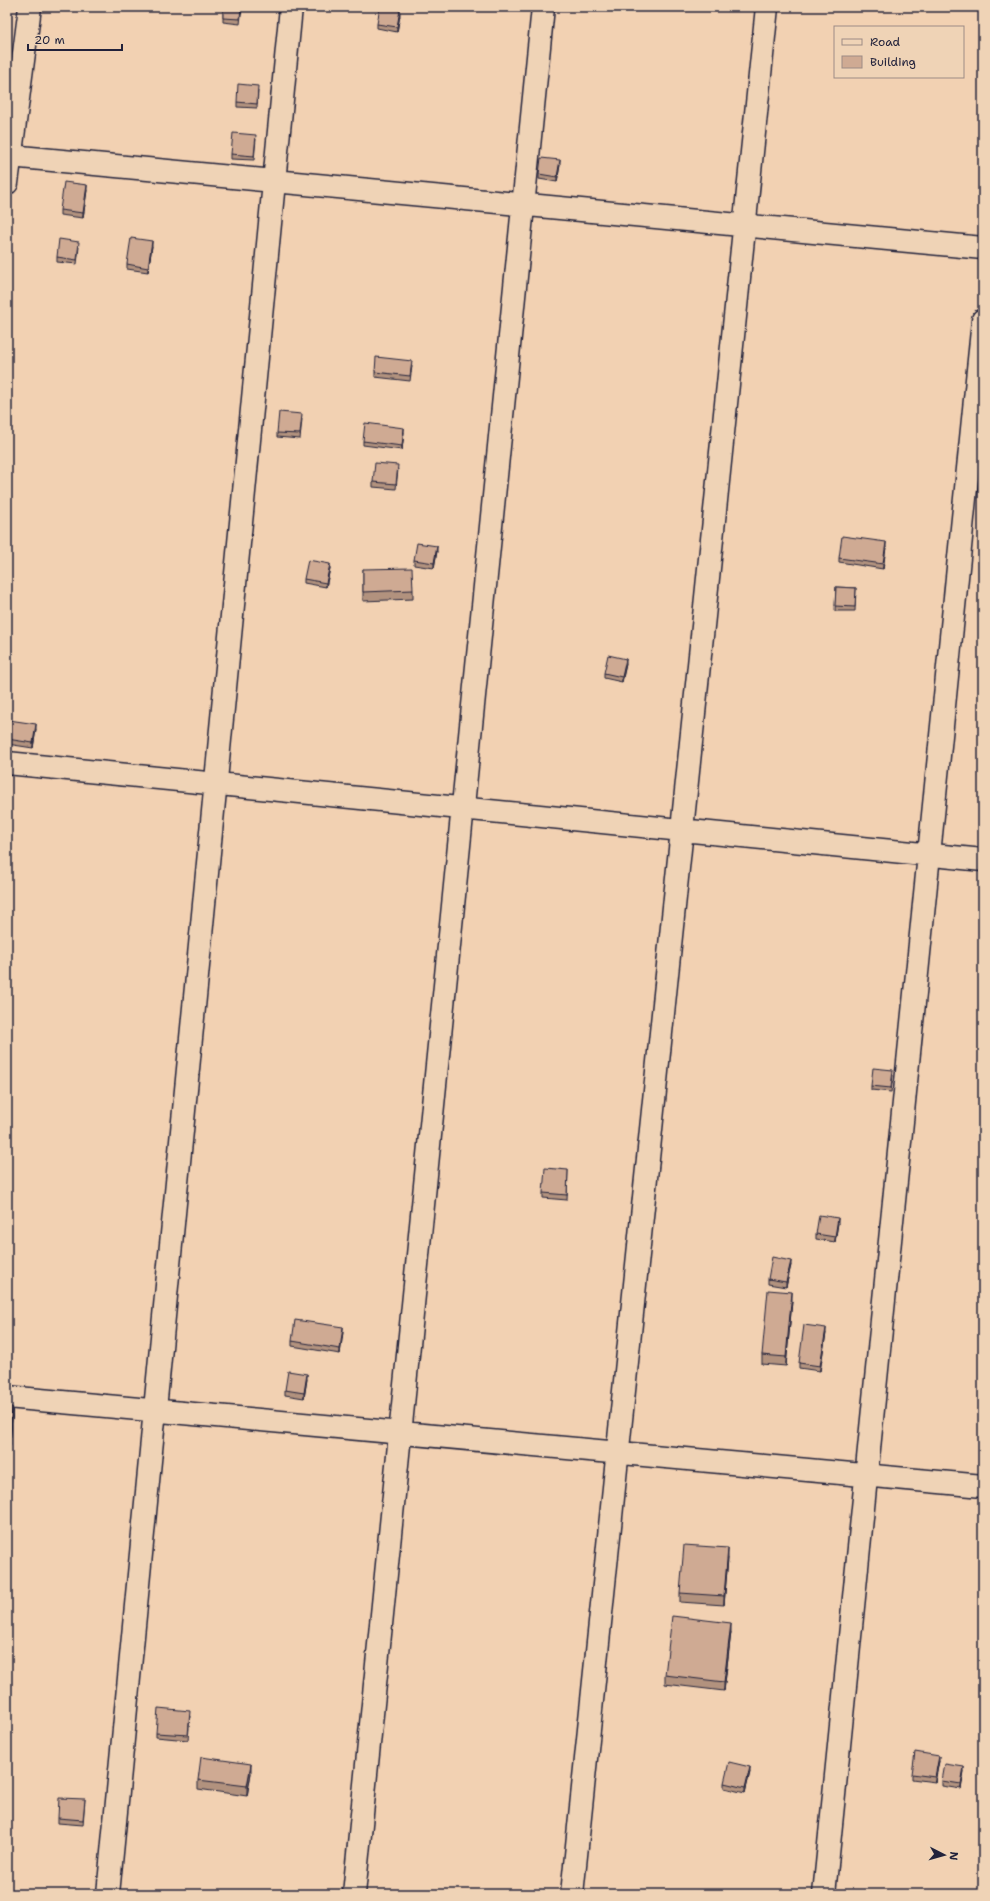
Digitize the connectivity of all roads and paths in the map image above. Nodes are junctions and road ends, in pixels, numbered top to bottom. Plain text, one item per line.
1 (30, 7) edge
2 (291, 7) edge
3 (543, 7) edge
4 (767, 7) edge
5 (10, 156) junction
6 (274, 181) junction
7 (7, 183) edge
8 (523, 204) junction
9 (744, 226) junction
10 (983, 248) edge
11 (983, 320) edge
12 (7, 763) edge
13 (215, 784) junction
14 (463, 808) junction
15 (682, 830) junction
16 (929, 854) junction
17 (983, 860) edge
18 (7, 1397) edge
19 (155, 1410) junction
20 (400, 1433) junction
21 (618, 1452) junction
22 (866, 1476) junction
23 (983, 1486) edge
24 (108, 1894) edge
25 (354, 1894) edge
26 (572, 1894) edge
27 (824, 1894) edge

1 - 5 street
2 - 6 street
3 - 8 street
4 - 9 street
5 - 6 street
5 - 7 street
6 - 8 street
6 - 13 street
8 - 9 street
8 - 14 street
9 - 10 street
9 - 15 street
11 - 16 street
12 - 13 street
13 - 14 street
13 - 19 street
14 - 15 street
14 - 20 street
15 - 16 street
15 - 21 street
16 - 17 street
16 - 22 street
18 - 19 street
19 - 20 street
19 - 24 street
20 - 21 street
20 - 25 street
21 - 22 street
21 - 26 street
22 - 23 street
22 - 27 street

